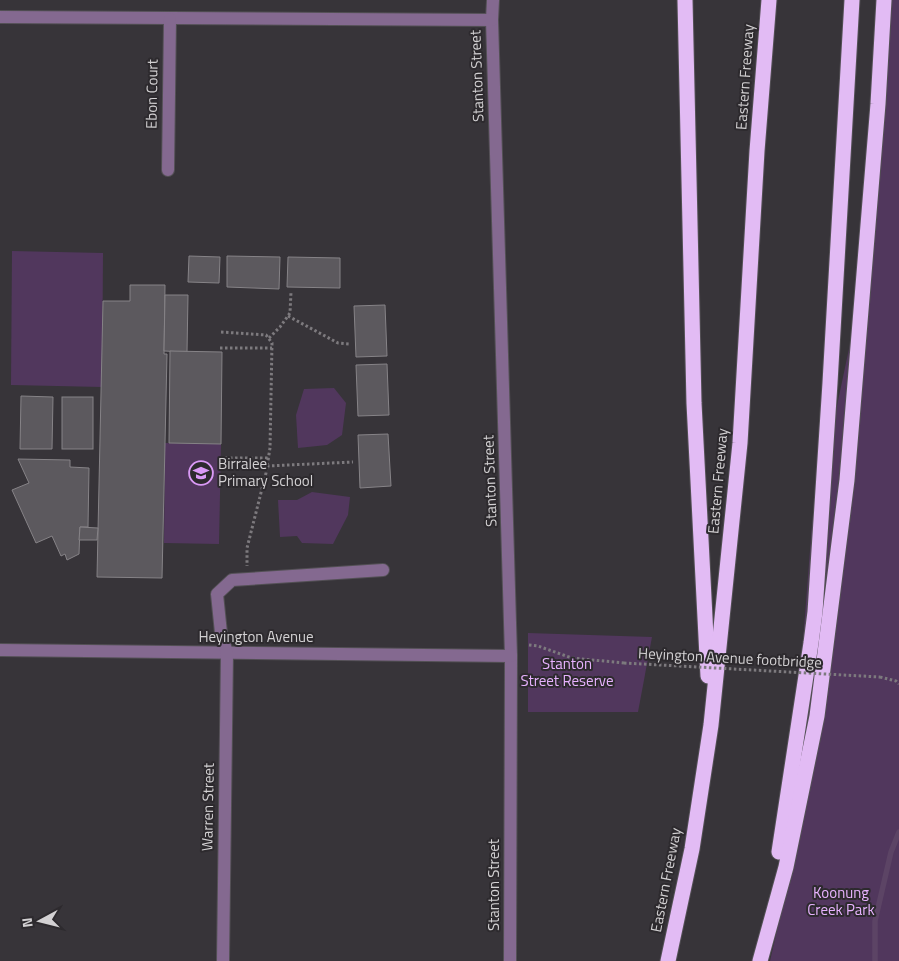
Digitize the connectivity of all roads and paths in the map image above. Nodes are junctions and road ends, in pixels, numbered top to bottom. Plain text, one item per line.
1 (493, 0) edge
2 (685, 0) edge
3 (769, 0) edge
4 (852, 0) edge
5 (884, 0) edge
6 (0, 17) edge
7 (170, 19) junction
8 (492, 20) junction
9 (168, 170) dead end
10 (291, 292) dead end
11 (288, 316) junction
12 (221, 332) dead end
13 (269, 338) junction
14 (350, 344) dead end
15 (220, 348) dead end
16 (272, 348) junction
17 (225, 458) dead end
18 (269, 458) junction
19 (353, 462) dead end
20 (267, 466) junction
21 (383, 570) dead end
22 (247, 579) junction
23 (530, 645) dead end
24 (0, 650) edge
25 (227, 654) junction
26 (511, 656) junction
27 (899, 684) edge
28 (711, 725) junction
29 (223, 961) edge
30 (510, 961) edge
31 (668, 961) edge
32 (755, 961) edge
33 (760, 961) edge

1 - 8 street, Stanton Street
2 - 28 highway
3 - 28 highway, Eastern Freeway
4 - 32 highway
5 - 33 highway
6 - 7 street
7 - 8 street
7 - 9 street, Ebon Court
8 - 26 street, Stanton Street
10 - 11 path
11 - 13 path
11 - 14 path
12 - 13 path
13 - 16 path
15 - 16 path
16 - 18 path
17 - 18 path
18 - 20 path
19 - 20 path
20 - 22 path
21 - 22 street
22 - 25 street, Warren Street
23 - 27 path, Heyington Avenue footbridge, bridge
24 - 25 street, Heyington Avenue
25 - 26 street, Heyington Avenue
25 - 29 street, Warren Street
26 - 30 street, Stanton Street
28 - 31 highway, Eastern Freeway

